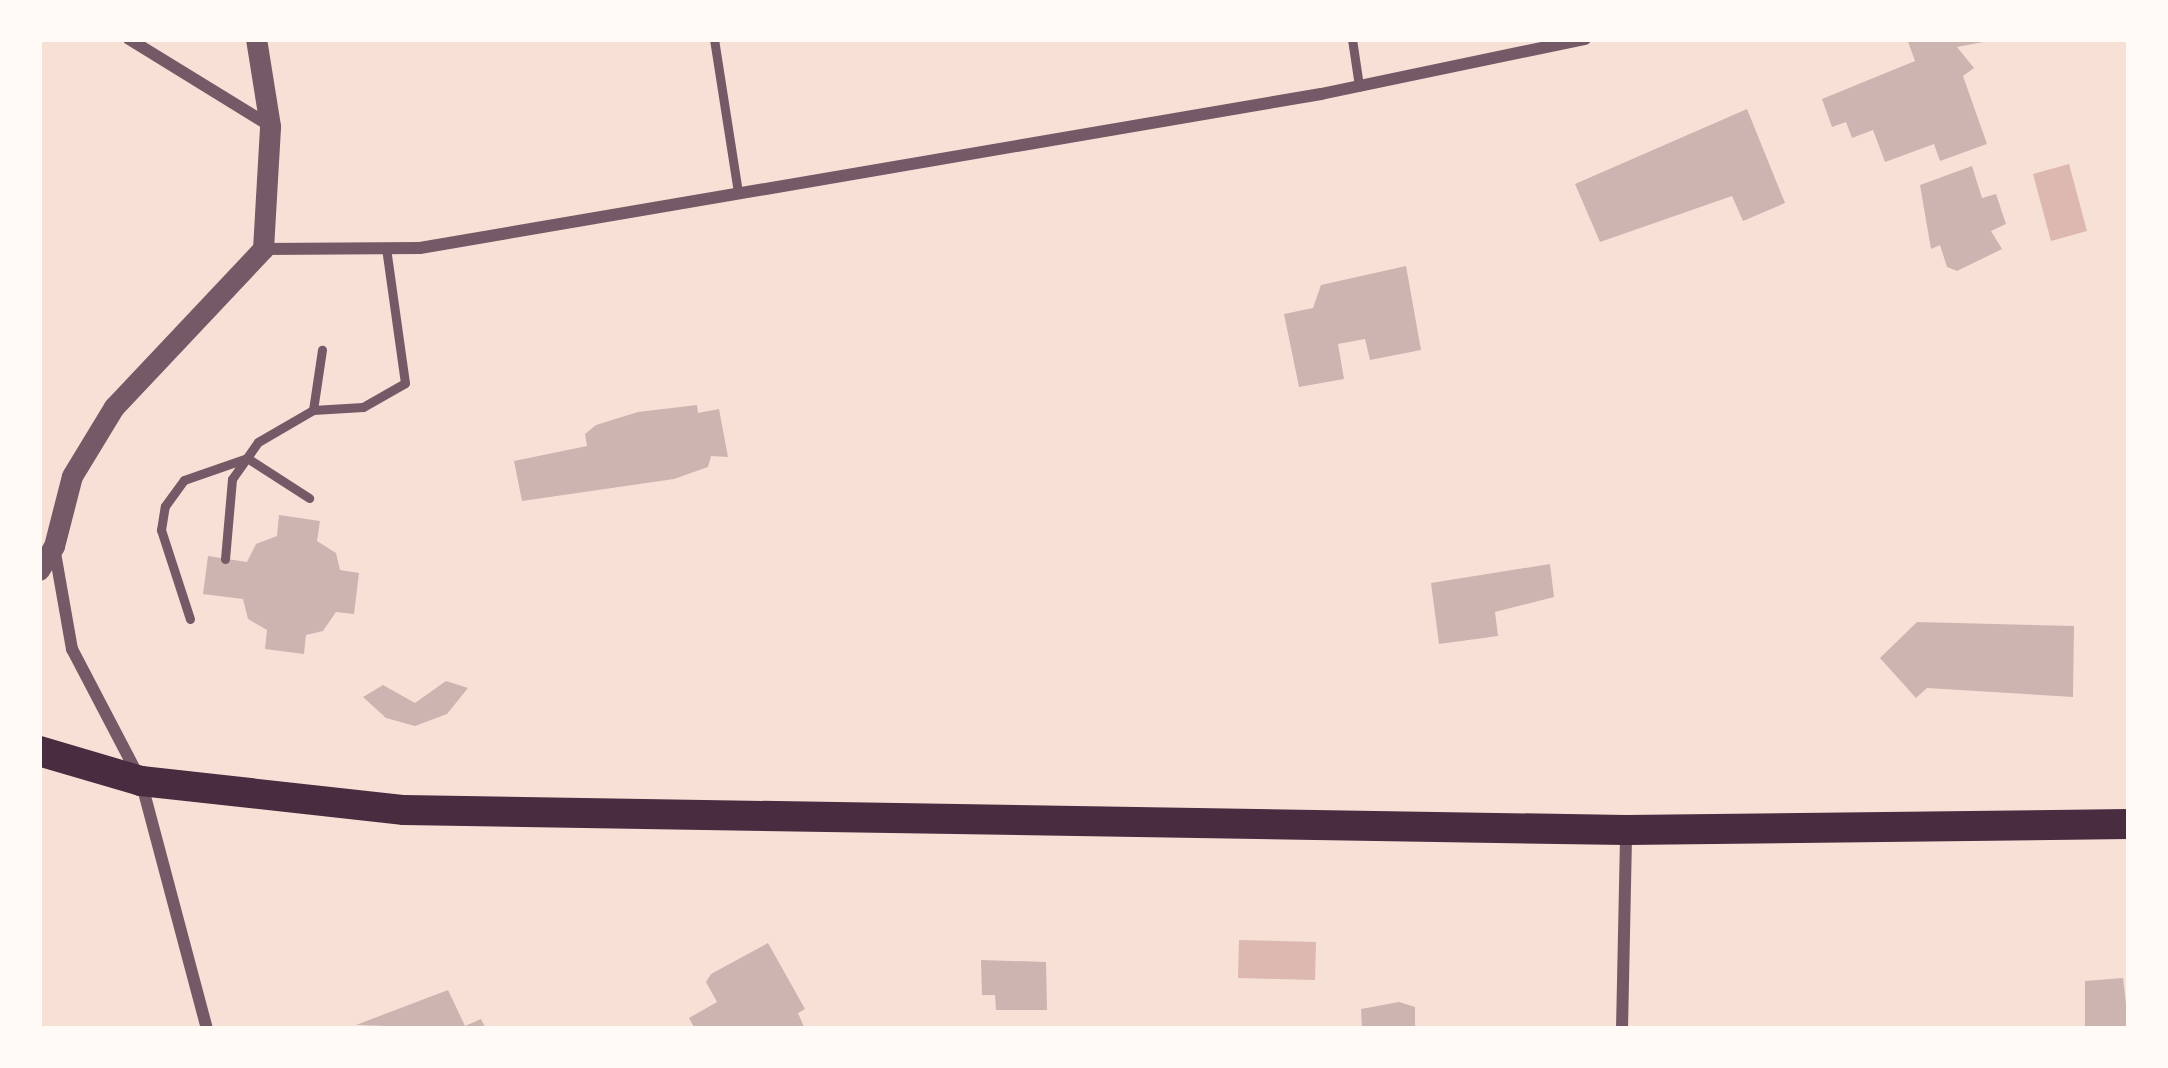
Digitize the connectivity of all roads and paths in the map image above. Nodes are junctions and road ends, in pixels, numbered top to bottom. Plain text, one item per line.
1 (129, 39) edge
2 (256, 39) edge
3 (714, 39) edge
4 (1352, 39) edge
5 (1586, 39) edge
6 (1359, 86) junction
7 (270, 126) junction
8 (739, 192) junction
9 (386, 248) junction
10 (263, 249) junction
11 (322, 350) dead end
12 (313, 410) junction
13 (248, 458) junction
14 (309, 498) dead end
15 (54, 546) junction
16 (225, 559) dead end
17 (39, 570) edge
18 (190, 619) dead end
19 (39, 751) edge
20 (141, 781) junction
21 (2129, 824) edge
22 (1626, 830) junction
23 (207, 1029) edge
24 (1622, 1029) edge

1 - 7 street
2 - 7 street
3 - 8 lane
4 - 6 lane
5 - 6 street
6 - 8 street
7 - 10 street
8 - 9 street
9 - 10 street
9 - 12 lane
10 - 15 street
11 - 12 lane
12 - 13 lane
13 - 14 lane
13 - 16 lane
13 - 18 lane
15 - 17 street
15 - 20 street
19 - 20 main road
20 - 22 main road
20 - 23 street
21 - 22 main road
22 - 24 street

